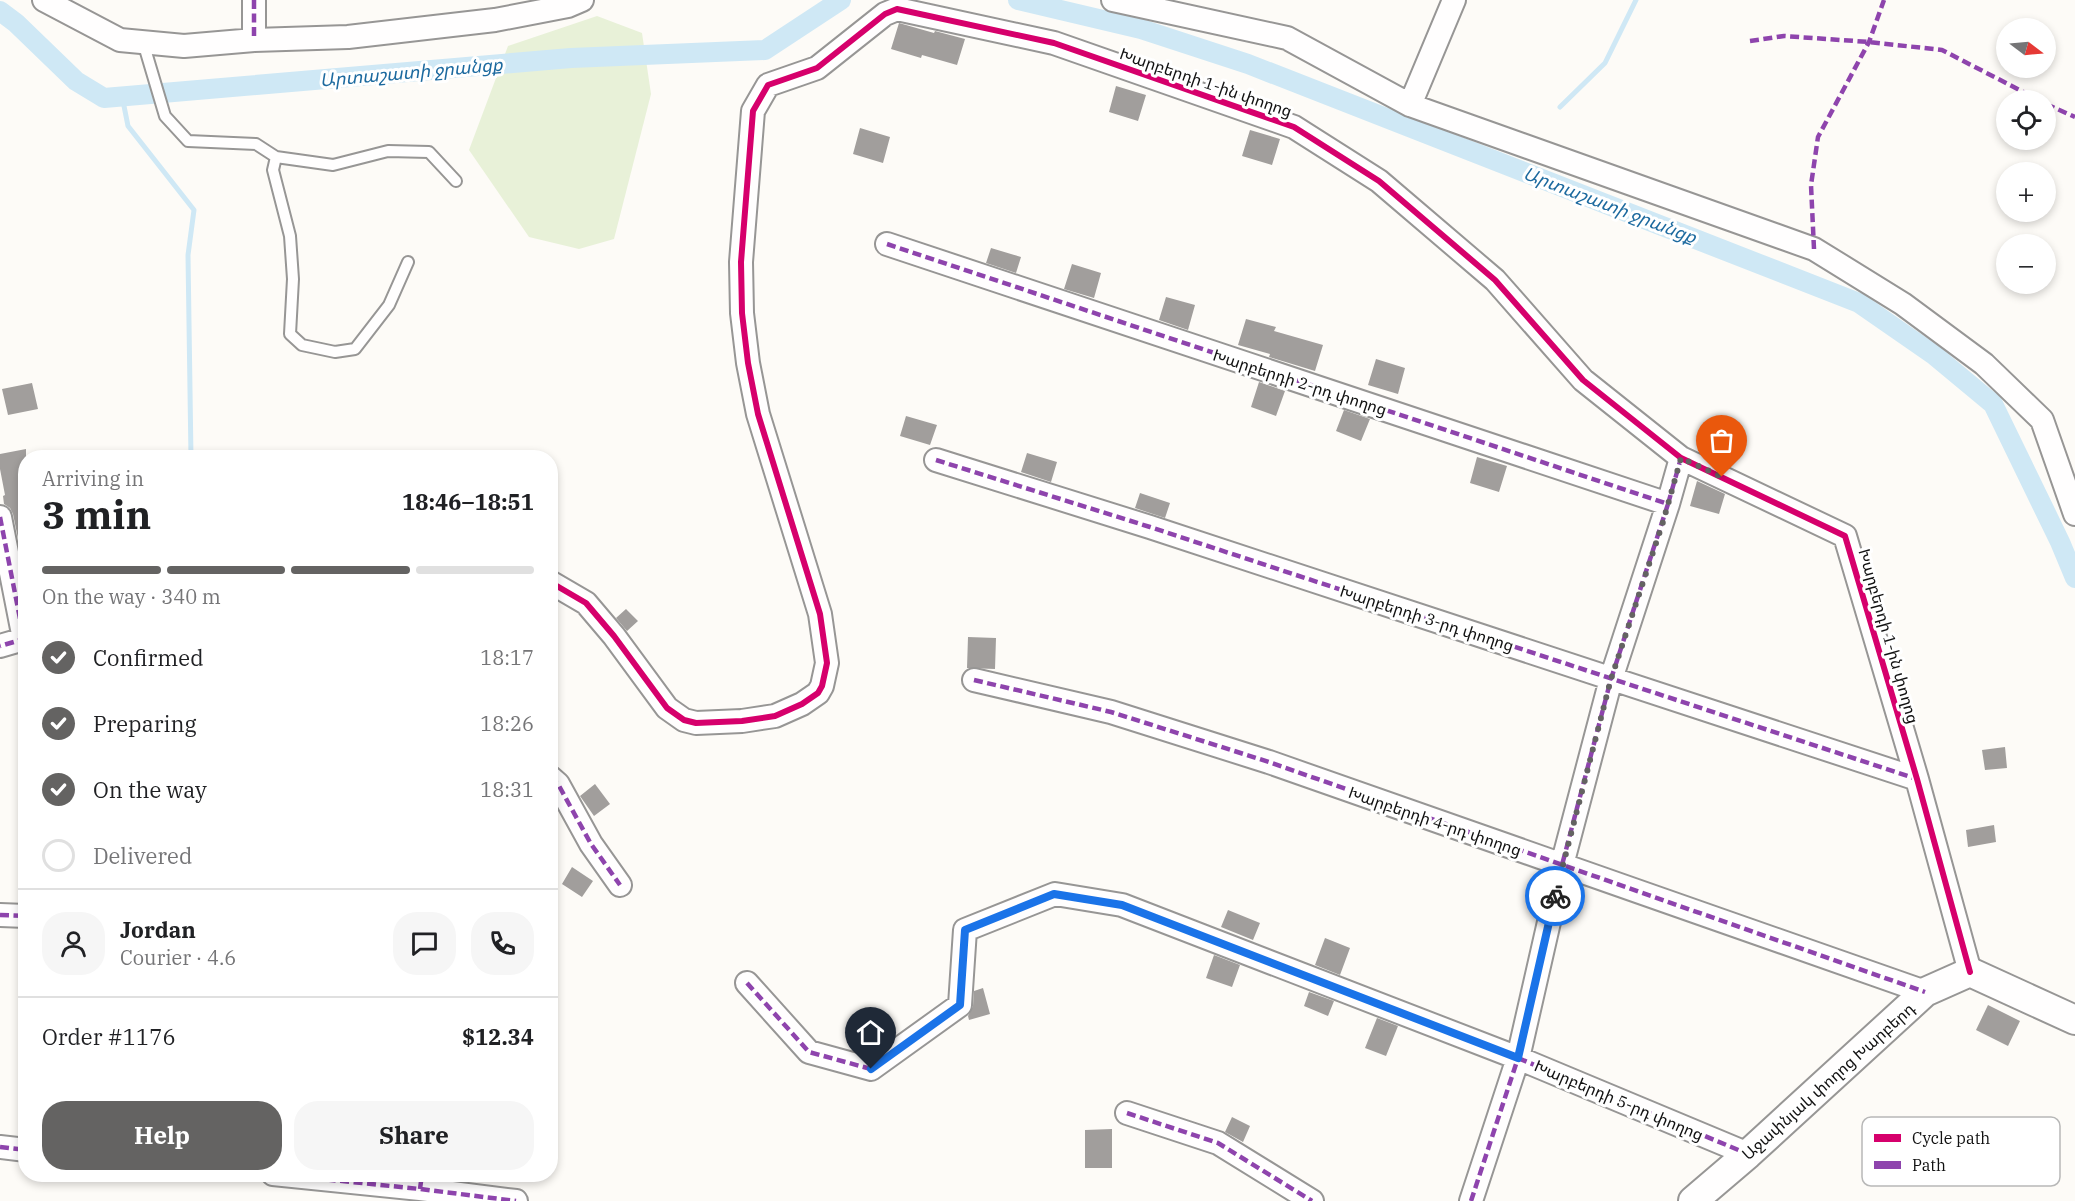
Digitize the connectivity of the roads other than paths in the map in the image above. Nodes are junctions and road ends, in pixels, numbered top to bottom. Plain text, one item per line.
1 (44, 0) edge
2 (254, 0) edge
3 (582, 0) edge
4 (1113, 0) edge
5 (1455, 0) edge
6 (254, 40) junction
7 (143, 42) junction
8 (1410, 105) junction
9 (276, 157) junction
10 (456, 181) dead end
11 (887, 244) dead end
12 (408, 262) dead end
13 (1681, 458) junction
14 (936, 460) dead end
15 (1668, 504) junction
16 (2075, 514) edge
17 (0, 517) edge
18 (558, 587) edge
19 (18, 608) edge
20 (18, 641) edge
21 (0, 646) edge
22 (1611, 679) junction
23 (974, 680) dead end
24 (1917, 779) junction
25 (558, 784) edge
26 (1562, 865) junction
27 (620, 885) dead end
28 (0, 915) edge
29 (18, 916) edge
30 (1970, 972) junction
31 (747, 983) dead end
32 (1925, 992) junction
33 (2075, 1020) edge
34 (1518, 1058) junction
35 (1127, 1113) dead end
36 (0, 1148) edge
37 (18, 1149) edge
38 (1748, 1154) junction
39 (421, 1182) edge
40 (516, 1201) edge
41 (1312, 1201) edge
42 (1471, 1201) edge
43 (1693, 1201) edge

1 - 7 street
2 - 6 street
3 - 6 street
4 - 8 street
5 - 8 street
6 - 7 street
7 - 9 lane
8 - 16 street
9 - 10 lane
9 - 12 lane
11 - 15 street, Խարբերդի 2-րդ փողոց
13 - 15 street
13 - 18 street, Խարբերդի 1-ին փողոց
13 - 24 street, Խարբերդի 1-ին փողոց
14 - 22 street, Խարբերդի 3-րդ փողոց
15 - 22 street
17 - 19 street
20 - 21 street
22 - 24 street, Խարբերդի 3-րդ փողոց
22 - 26 street
23 - 26 street, Խարբերդի 4-րդ փողոց
24 - 30 street, Խարբերդի 1-ին փողոց
25 - 27 street
26 - 32 street, Խարբերդի 4-րդ փողոց
26 - 34 street
28 - 29 street
30 - 32 street, Աջափնյակ փողոց Խարբերդ
30 - 33 street
31 - 34 street, Խարբերդի 5-րդ փողոց
32 - 38 street, Աջափնյակ փողոց Խարբերդ
34 - 38 street, Խարբերդի 5-րդ փողոց
34 - 42 street
35 - 41 street
36 - 37 street
38 - 43 street, Աջափնյակ փողոց Խարբերդ
39 - 40 street

